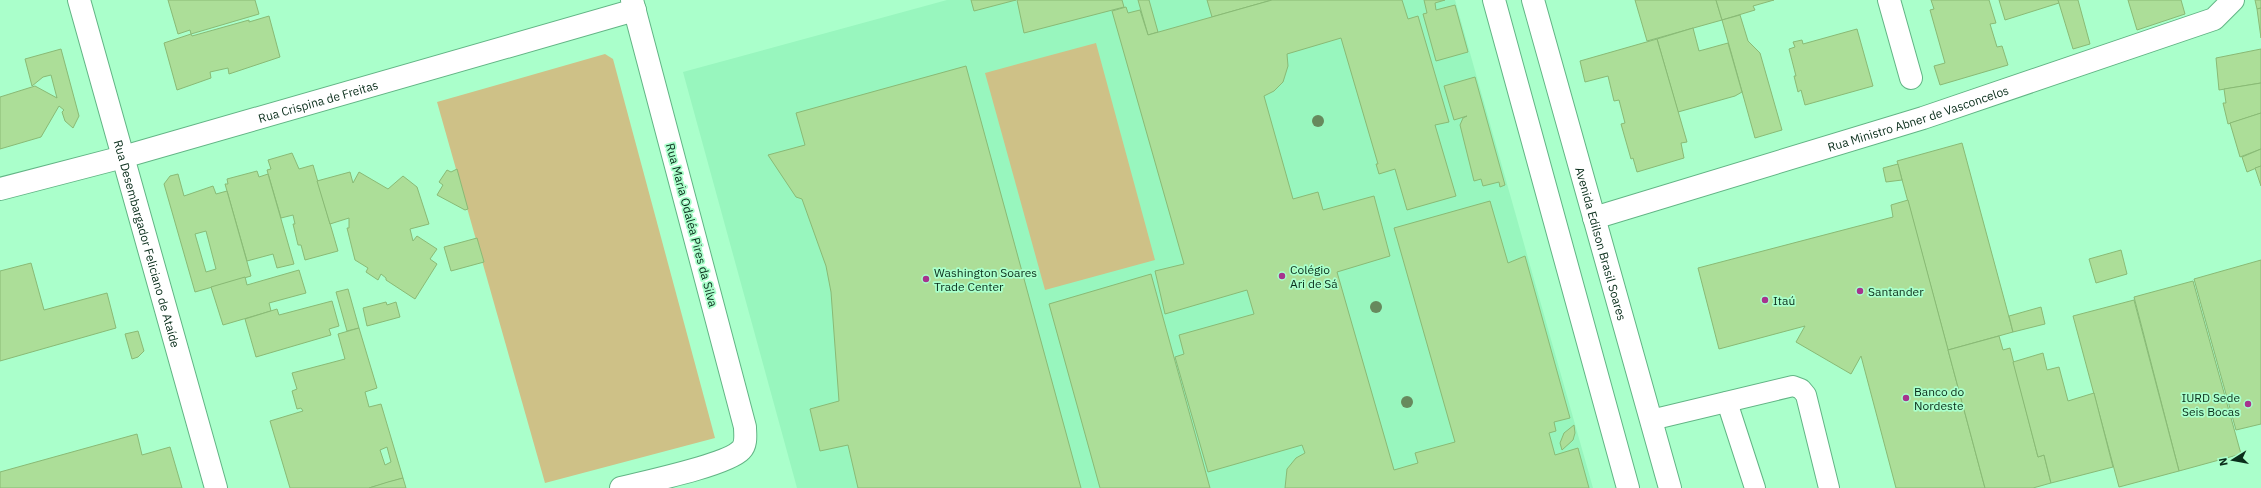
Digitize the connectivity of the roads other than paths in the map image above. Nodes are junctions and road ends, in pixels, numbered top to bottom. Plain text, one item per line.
1 (79, 0) edge
2 (1494, 0) edge
3 (1533, 0) edge
4 (1889, 0) edge
5 (2233, 0) edge
6 (634, 5) edge
7 (1911, 78) dead end
8 (123, 157) junction
9 (0, 189) edge
10 (1594, 218) junction
11 (1727, 402) junction
12 (1651, 420) junction
13 (216, 488) edge
14 (622, 488) edge
15 (1628, 488) edge
16 (1670, 488) edge
17 (1755, 488) edge
18 (1829, 488) edge

1 - 8 street, Rua Desembargador Feliciano de Ataíde
2 - 15 street
3 - 10 street, Avenida Edilson Brasil Soares
4 - 7 street
5 - 10 street, Rua Ministro Abner de Vasconcelos
6 - 8 street, Rua Crispina de Freitas
6 - 14 street, Rua Maria Odaléa Pires da Silva
8 - 9 street, Rua Crispina de Freitas
8 - 13 street, Rua Desembargador Feliciano de Ataíde
10 - 12 street, Avenida Edilson Brasil Soares
11 - 12 lane
11 - 17 lane
11 - 18 lane
12 - 16 street, Avenida Edilson Brasil Soares

